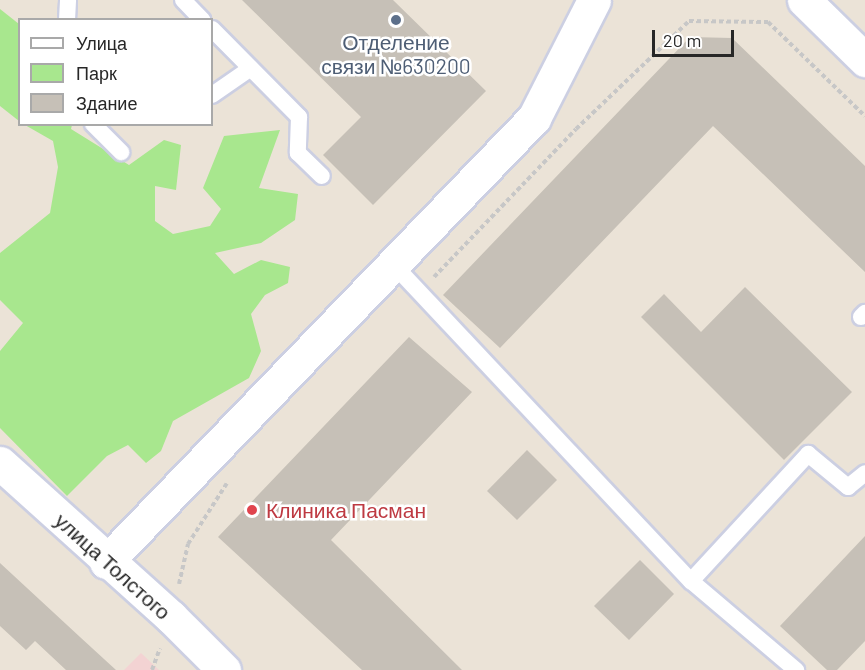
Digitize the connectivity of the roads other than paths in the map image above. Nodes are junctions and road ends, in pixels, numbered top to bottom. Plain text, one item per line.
1 (68, 0) edge
2 (183, 0) edge
3 (804, 0) edge
4 (591, 1) edge
5 (67, 18) edge
6 (200, 18) edge
7 (213, 30) edge
8 (865, 60) edge
9 (251, 68) junction
10 (213, 94) edge
11 (95, 126) edge
12 (121, 152) dead end
13 (322, 176) dead end
14 (394, 265) junction
15 (0, 463) edge
16 (865, 473) edge
17 (106, 562) junction
18 (692, 581) junction
19 (224, 670) edge
20 (796, 670) edge

1 - 5 lane
2 - 6 lane
3 - 8 street
4 - 14 street
7 - 9 lane
9 - 10 lane
9 - 13 lane
11 - 12 lane
14 - 17 street
14 - 18 lane
15 - 17 street, улица Толстого
16 - 18 lane
17 - 19 street, улица Толстого
18 - 20 lane

